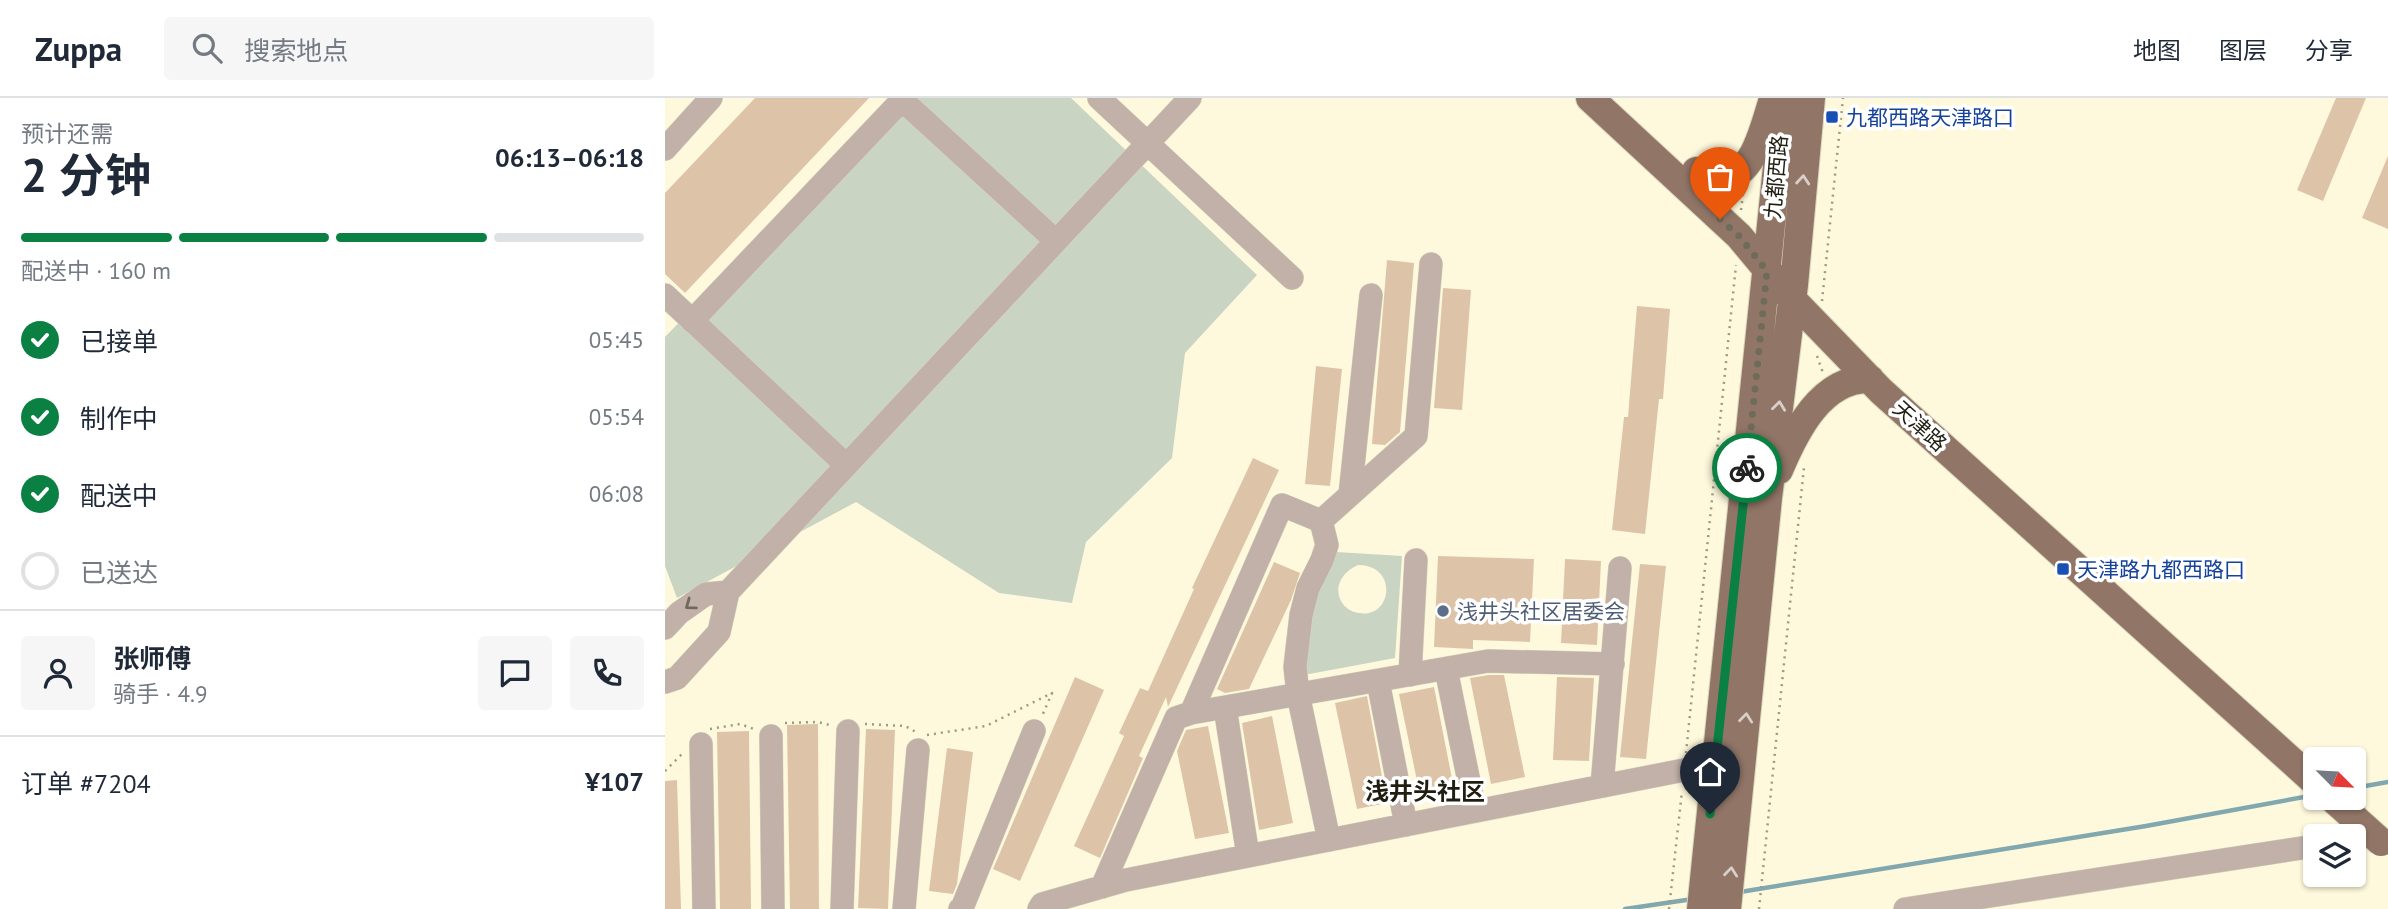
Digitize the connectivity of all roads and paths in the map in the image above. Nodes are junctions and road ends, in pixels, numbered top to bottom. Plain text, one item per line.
1 (711, 98) edge
2 (1099, 98) edge
3 (1190, 98) edge
4 (1590, 98) edge
5 (1618, 98) edge
6 (1774, 98) edge
7 (1784, 98) edge
8 (1811, 98) edge
9 (1843, 98) edge
10 (901, 99) edge
11 (1147, 143) junction
12 (665, 149) edge
13 (1745, 166) junction
14 (1696, 171) junction
15 (1740, 225) junction
16 (1056, 241) junction
17 (1768, 260) junction
18 (1431, 264) dead end
19 (1292, 278) dead end
20 (1793, 288) junction
21 (665, 295) edge
22 (1371, 295) dead end
23 (1819, 314) junction
24 (692, 321) junction
25 (1870, 379) junction
26 (1830, 393) junction
27 (846, 465) junction
28 (1804, 468) dead end
29 (1350, 495) junction
30 (1768, 498) junction
31 (1321, 521) junction
32 (1416, 560) dead end
33 (1621, 568) dead end
34 (728, 592) junction
35 (665, 628) edge
36 (1612, 664) junction
37 (1446, 669) junction
38 (1410, 675) junction
39 (1378, 681) junction
40 (665, 682) edge
41 (1299, 694) junction
42 (1224, 708) junction
43 (1191, 713) junction
44 (848, 731) dead end
45 (1034, 731) joint
46 (771, 736) dead end
47 (2276, 737) junction
48 (701, 744) dead end
49 (918, 750) joint
50 (2303, 756) edge
51 (2303, 768) edge
52 (1684, 770) junction
53 (1602, 786) junction
54 (2346, 810) edge
55 (2361, 810) edge
56 (1475, 811) junction
57 (1406, 825) junction
58 (2380, 839) edge
59 (1329, 840) junction
60 (2303, 848) edge
61 (1248, 856) junction
62 (1102, 887) junction
63 (704, 909) edge
64 (773, 909) edge
65 (842, 909) edge
66 (904, 909) edge
67 (960, 909) edge
68 (1039, 909) edge
69 (1669, 909) edge
70 (1701, 909) edge
71 (1727, 909) edge
72 (1759, 909) edge
73 (1905, 909) edge

1 - 12 lane
2 - 11 lane
3 - 11 lane
4 - 15 main road, 天津路
5 - 14 main road, 天津路
6 - 13 main road
7 - 17 main road, 九都西路
20 -> 8 main road, 九都西路
9 - 23 path
10 - 16 lane
10 - 24 lane
11 - 16 lane
11 - 19 lane
13 - 14 main road
13 - 15 path
14 - 15 main road, 天津路
15 - 17 main road, 天津路
15 - 52 path
16 - 27 lane
17 - 20 main road, 天津路
17 - 70 main road, 九都西路
18 - 29 lane
20 - 23 main road, 天津路
30 -> 20 main road, 九都西路
21 - 24 lane
22 - 29 lane
23 - 25 main road, 天津路
23 - 26 path
23 - 47 main road, 天津路
24 - 27 lane
25 - 26 main road
25 - 47 main road, 天津路
26 - 30 main road
27 - 34 lane
28 - 72 path
29 - 31 lane
71 -> 30 main road, 九都西路
31 - 41 lane
31 - 43 lane
32 - 38 lane
33 - 36 lane
34 -> 35 lane
34 - 40 lane
36 - 37 lane
36 - 53 lane
37 - 38 lane
37 - 56 lane
38 - 39 lane
39 - 41 lane
39 - 57 lane
41 - 42 lane
41 - 59 lane
42 - 43 lane
42 - 61 lane
43 - 62 lane
44 - 65 lane
45 - 49 path
45 - 67 lane
46 - 64 lane
47 - 50 main road
47 - 51 main road
48 - 63 lane
49 - 66 lane
52 - 53 lane
52 - 69 path
53 - 56 lane
54 - 58 main road, bridge
55 - 58 main road
56 - 57 lane
57 - 59 lane
59 - 61 lane
60 - 73 lane
61 - 62 lane
62 - 68 lane

